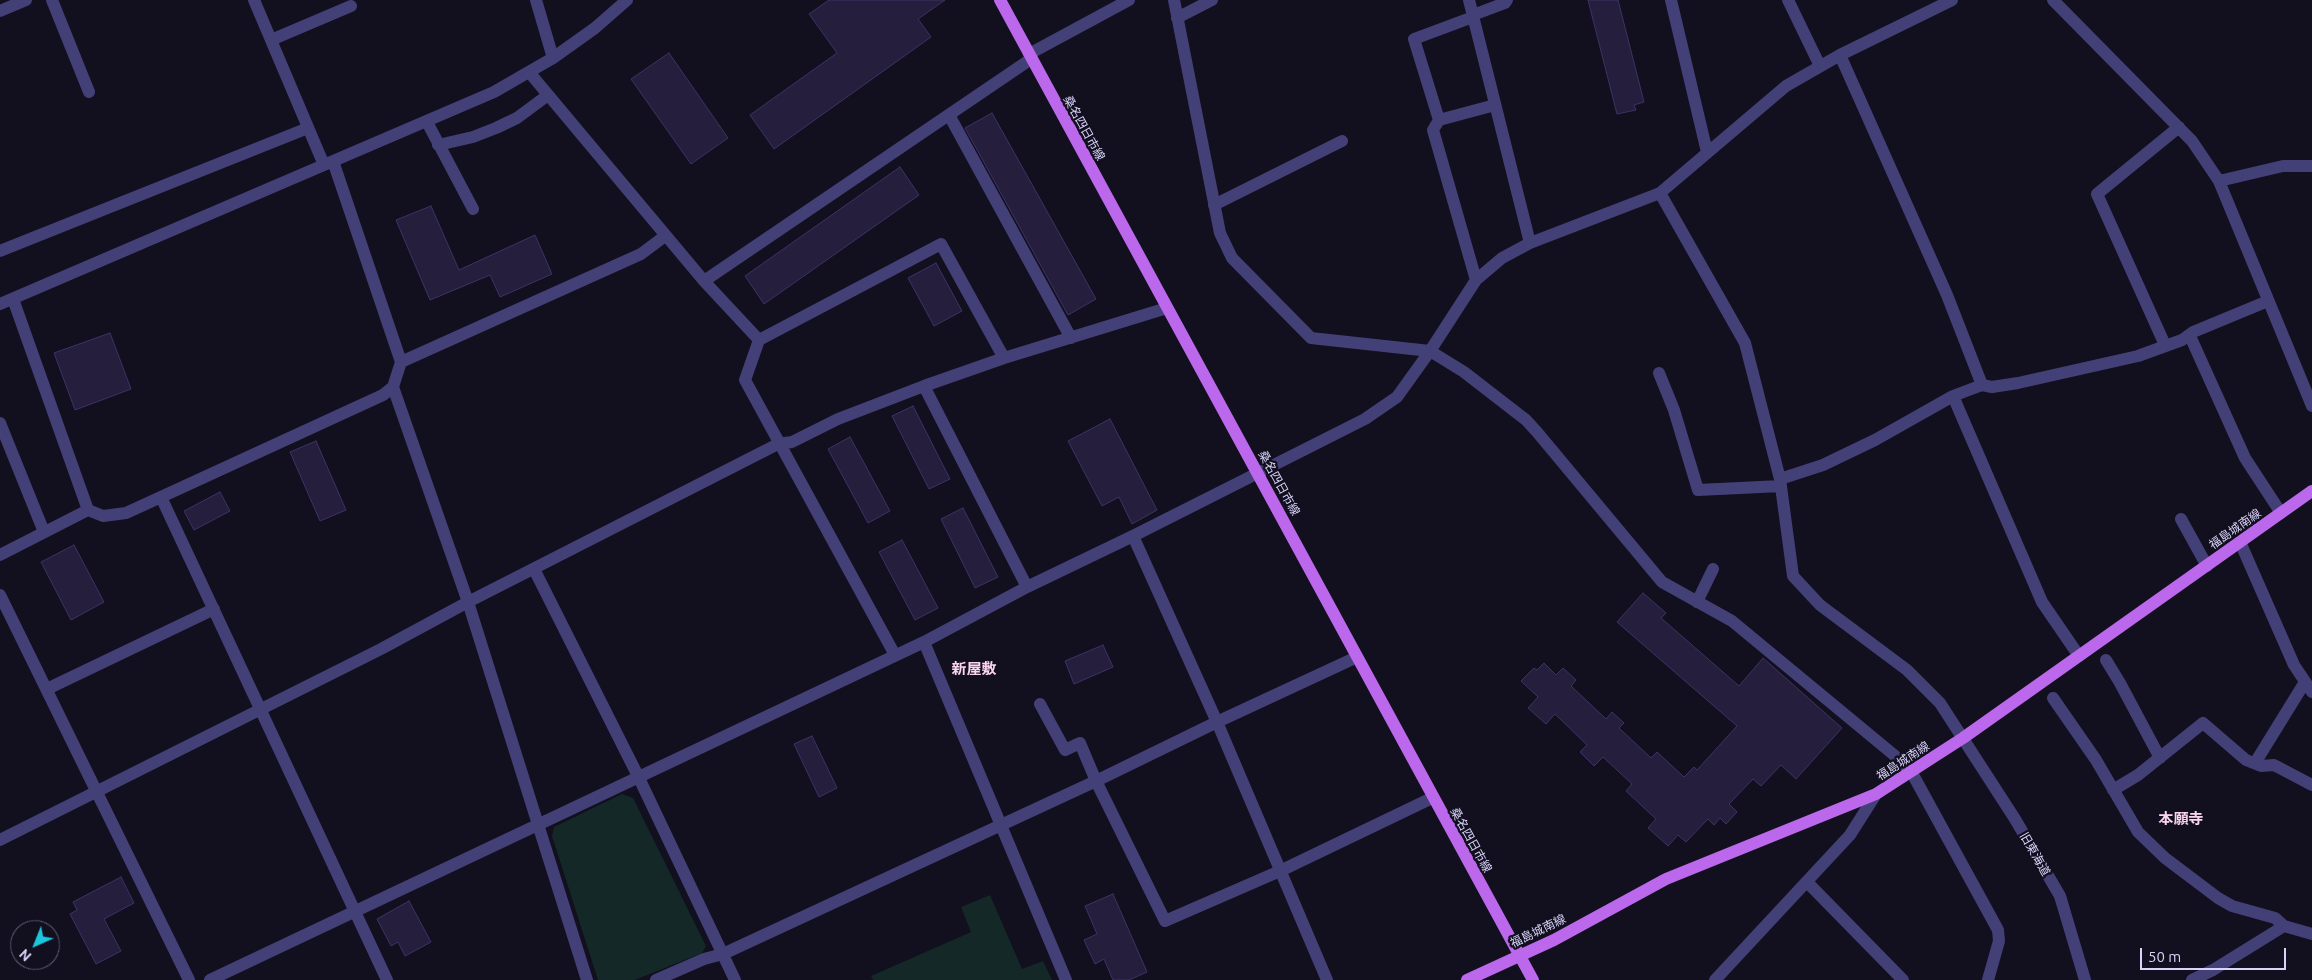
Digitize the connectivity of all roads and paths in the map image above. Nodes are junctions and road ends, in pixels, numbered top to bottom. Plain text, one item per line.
1 (26, 0) edge
2 (52, 0) edge
3 (254, 0) edge
4 (536, 0) edge
5 (627, 0) edge
6 (1130, 0) edge
7 (1174, 0) edge
8 (1212, 0) edge
9 (1469, 0) edge
10 (1507, 0) edge
11 (1670, 0) edge
12 (1788, 0) edge
13 (1952, 0) edge
14 (2053, 0) edge
15 (1004, 1) edge
16 (350, 6) dead end
17 (0, 11) edge
18 (1473, 16) junction
19 (1177, 18) junction
20 (271, 40) junction
21 (1840, 55) junction
22 (1030, 57) junction
23 (553, 58) junction
24 (1820, 66) junction
25 (529, 72) junction
26 (89, 92) dead end
27 (548, 95) junction
28 (1495, 105) junction
29 (949, 114) junction
30 (1439, 120) junction
31 (427, 122) junction
32 (2179, 127) junction
33 (308, 128) junction
34 (1342, 141) dead end
35 (438, 145) junction
36 (1707, 152) junction
37 (329, 163) junction
38 (2312, 166) edge
39 (2220, 181) junction
40 (1660, 193) junction
41 (1214, 205) junction
42 (474, 209) dead end
43 (665, 236) junction
44 (1530, 243) junction
45 (0, 251) edge
46 (1476, 280) junction
47 (704, 281) junction
48 (13, 299) junction
49 (2268, 301) junction
50 (0, 304) edge
51 (1167, 308) junction
52 (2190, 336) junction
53 (1071, 338) junction
54 (759, 340) junction
55 (2165, 346) junction
56 (1430, 351) junction
57 (1004, 358) junction
58 (401, 362) junction
59 (1659, 373) dead end
60 (924, 386) junction
61 (1982, 386) junction
62 (393, 387) junction
63 (1954, 396) junction
64 (2312, 406) edge
65 (0, 423) edge
66 (778, 444) junction
67 (1258, 474) junction
68 (1780, 483) junction
69 (2312, 491) edge
70 (161, 497) junction
71 (88, 510) junction
72 (2281, 513) junction
73 (2181, 519) dead end
74 (44, 532) junction
75 (1133, 536) junction
76 (2240, 542) junction
77 (0, 555) edge
78 (2207, 566) junction
79 (534, 569) junction
80 (1714, 569) dead end
81 (1027, 586) junction
82 (0, 596) edge
83 (468, 602) junction
84 (1697, 602) junction
85 (214, 609) junction
86 (924, 642) junction
87 (895, 655) junction
88 (2079, 656) junction
89 (1357, 657) junction
90 (2106, 660) dead end
91 (2309, 687) edge
92 (47, 689) junction
93 (2053, 698) dead end
94 (1040, 704) dead end
95 (261, 708) junction
96 (1217, 722) junction
97 (1963, 738) junction
98 (2160, 758) junction
99 (2255, 763) junction
100 (1912, 773) junction
101 (639, 778) junction
102 (1096, 781) junction
103 (2312, 785) edge
104 (97, 790) junction
105 (2113, 790) junction
106 (1876, 794) junction
107 (1432, 798) junction
108 (539, 824) junction
109 (1001, 824) junction
110 (0, 840) edge
111 (1280, 871) junction
112 (1807, 882) junction
113 (357, 912) junction
114 (2284, 926) junction
115 (2312, 934) edge
116 (724, 954) junction
117 (1518, 956) junction
118 (189, 980) edge
119 (210, 980) edge
120 (387, 980) edge
121 (587, 980) edge
122 (656, 980) edge
123 (735, 980) edge
124 (1066, 980) edge
125 (1327, 980) edge
126 (1468, 980) edge
127 (1533, 980) edge
128 (1715, 980) edge
129 (1904, 980) edge
130 (1988, 980) edge
131 (2085, 980) edge
132 (2192, 980) edge

1 - 17 street
2 - 26 street
3 - 20 street
4 - 23 street
5 - 23 street
6 - 22 street
7 - 19 street
8 - 19 street
9 - 18 street
10 - 18 street
11 - 36 street
12 - 24 street
13 - 21 street
14 - 32 street
15 - 22 main road, 桑名四日市線
16 - 20 street
18 - 28 street
18 - 30 street
19 - 41 street
20 - 33 street
21 - 24 street
21 - 61 street
22 - 29 street
22 - 51 main road, 桑名四日市線
23 - 25 street
24 - 36 street
25 - 27 street
25 - 31 street
27 - 35 street
27 - 43 street
28 - 30 street
28 - 44 street
29 - 47 street
29 - 53 street
30 - 46 street
31 - 35 street
31 - 37 street
32 - 39 street
32 - 55 street
33 - 37 street
33 - 45 street
34 - 41 street
35 - 42 street
36 - 40 street
37 - 48 street
37 - 58 street
38 - 39 street
39 - 49 street
40 - 44 street
40 - 68 street, 旧東海道
41 - 56 street
43 - 47 street
43 - 58 street
44 - 46 street
46 - 56 street
47 - 54 street
48 - 50 street
48 - 71 street
49 - 52 street
49 - 64 street
51 - 53 street
51 - 67 main road, 桑名四日市線
52 - 55 street
52 - 72 street
53 - 57 street
54 - 57 street
54 - 66 street
55 - 61 street
56 - 67 street
56 - 84 street
57 - 60 street
58 - 62 street
59 - 68 street
60 - 66 street
60 - 81 street
61 - 63 street
62 - 70 street
62 - 83 street
63 - 68 street
63 - 88 street
65 - 74 street
66 - 79 street
66 - 87 street
67 - 75 street
67 - 89 main road, 桑名四日市線
68 - 97 street, 旧東海道
69 - 72 main road, 福島城南線
70 - 71 street
70 - 85 street
71 - 74 street
72 - 76 main road, 福島城南線
73 - 78 street
74 - 77 street
75 - 81 street
75 - 96 street
76 - 78 main road, 福島城南線
76 - 91 street
78 - 88 main road, 福島城南線
79 - 83 street
79 - 101 street
80 - 84 street
81 - 86 street
82 - 92 street
83 - 95 street
83 - 108 street
84 - 100 street
85 - 92 street
85 - 95 street
86 - 87 street
86 - 109 street
87 - 101 street
88 - 97 main road, 福島城南線
89 - 96 street
89 - 107 main road, 桑名四日市線
90 - 98 street
91 - 99 street
92 - 104 street
93 - 105 street
94 - 102 street
95 - 104 street
95 - 113 street
96 - 102 street
96 - 111 street
97 - 100 main road, 福島城南線
97 - 131 street, 旧東海道
98 - 99 street
98 - 105 street
99 - 103 street
100 - 106 main road, 福島城南線
100 - 130 street
101 - 108 street
101 - 116 street
102 - 109 street
102 - 111 street
104 - 110 street
104 - 118 street
105 - 114 street
106 - 112 street
106 - 117 main road, 福島城南線
107 - 111 street
107 - 117 main road, 桑名四日市線
108 - 113 street
108 - 121 street
109 - 116 street
109 - 124 street
111 - 125 street
112 - 128 street
112 - 129 street
113 - 119 street
113 - 120 street
114 - 115 street
114 - 132 street
116 - 122 street
116 - 123 street
117 - 126 main road, 福島城南線
117 - 127 main road, 桑名四日市線

